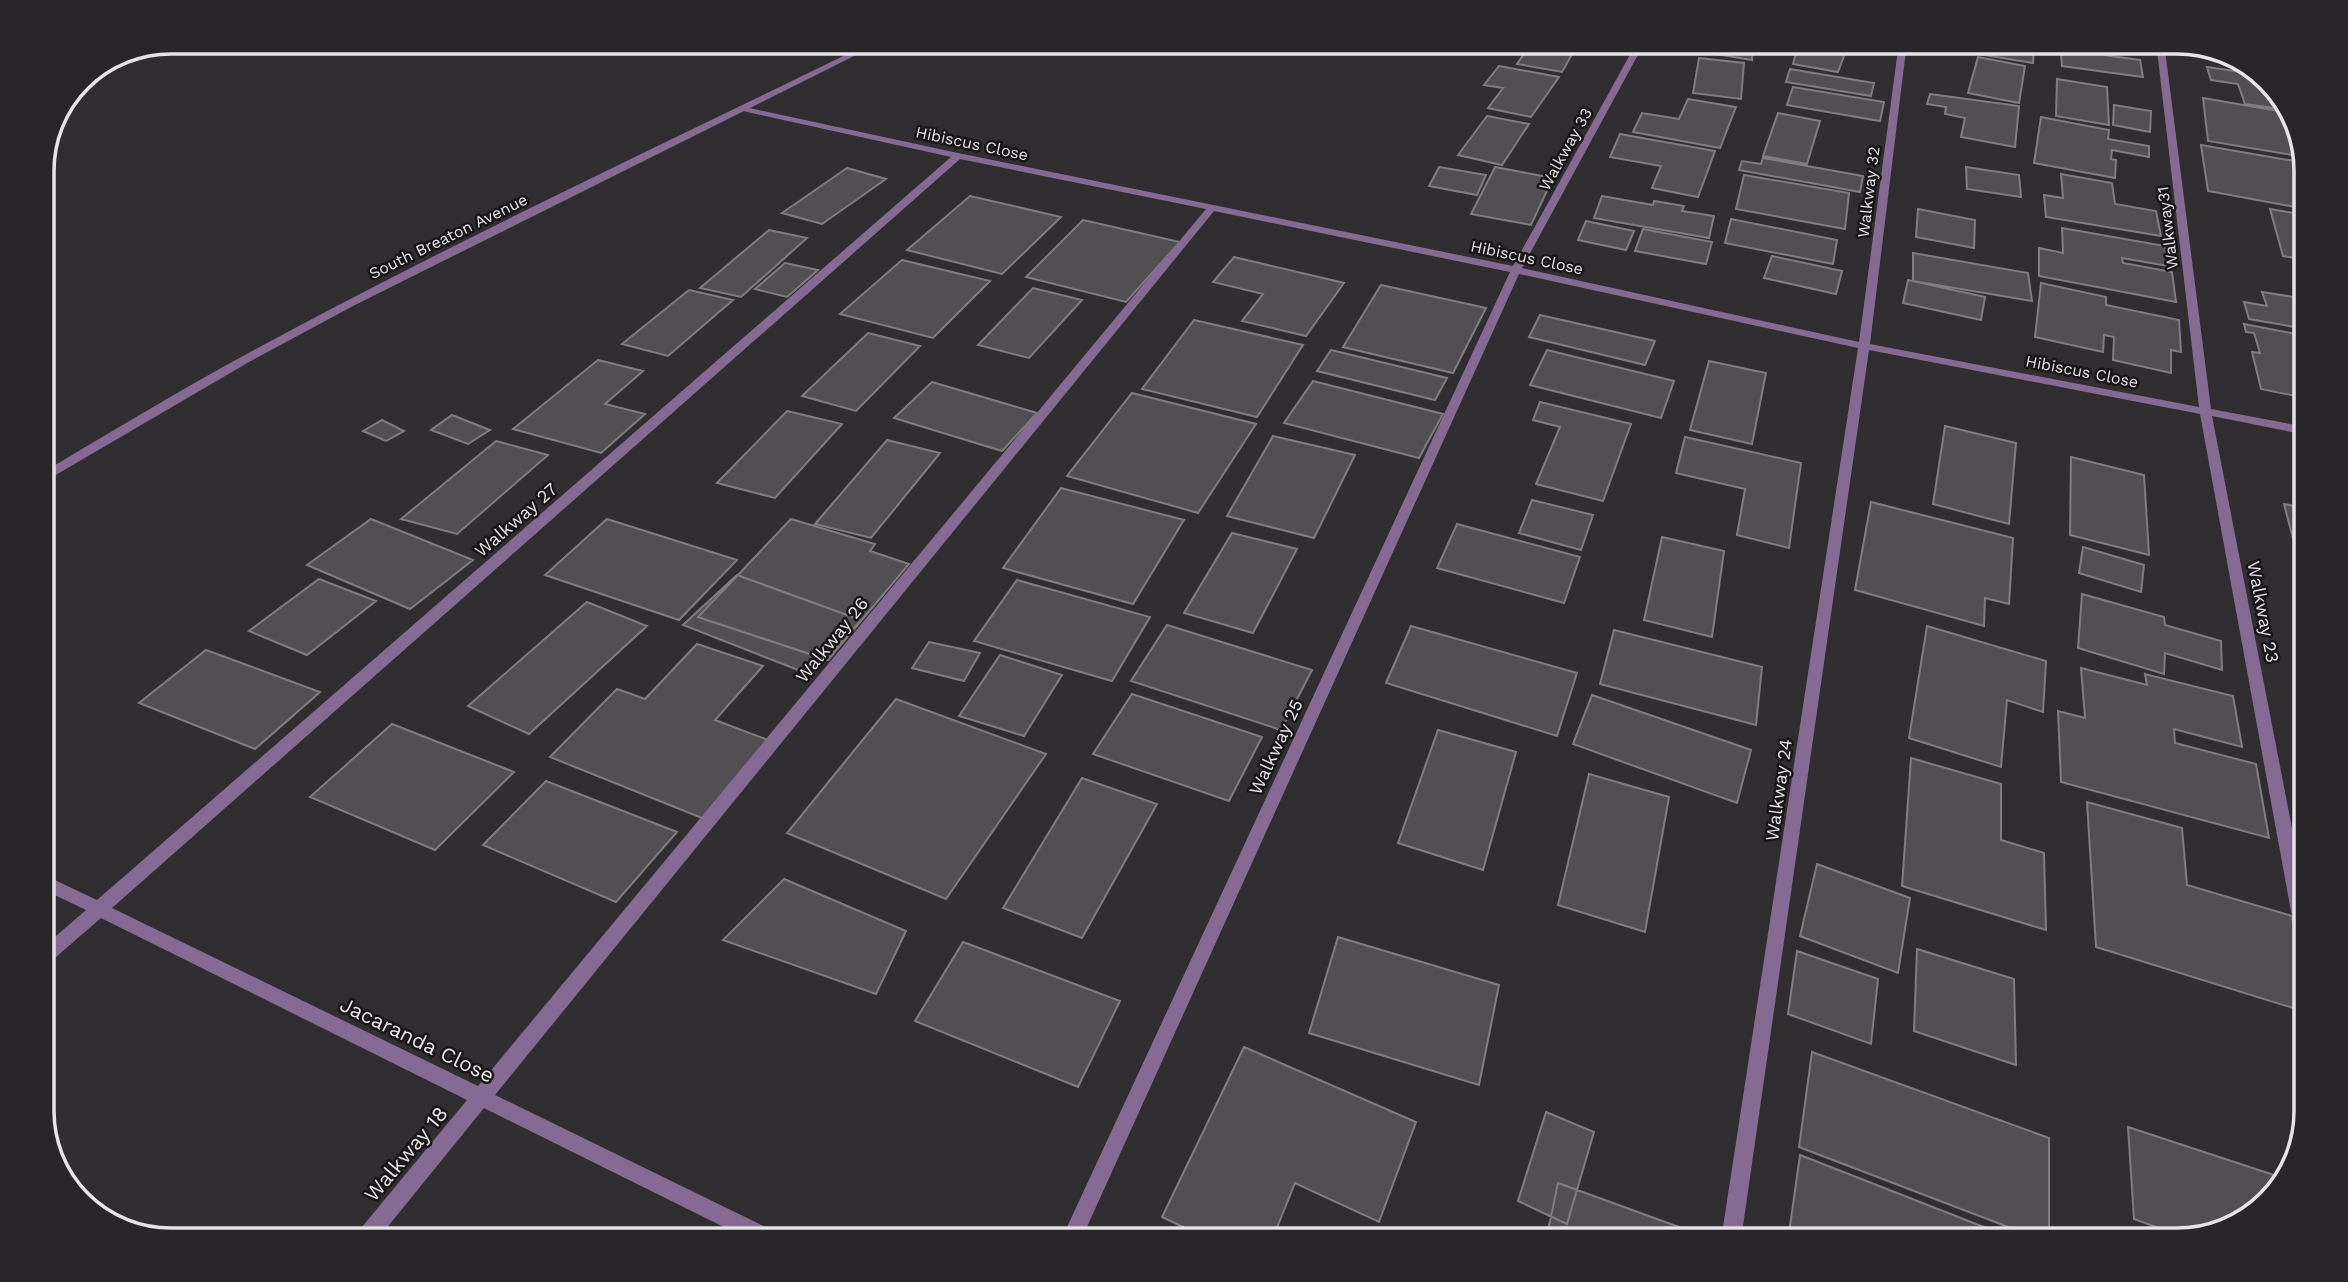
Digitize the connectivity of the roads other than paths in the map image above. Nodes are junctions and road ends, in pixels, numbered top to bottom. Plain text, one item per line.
1 (853, 54) edge
2 (1634, 54) edge
3 (1901, 54) edge
4 (2161, 54) edge
5 (743, 108) junction
6 (958, 156) junction
7 (1212, 208) junction
8 (1516, 270) junction
9 (1864, 346) junction
10 (2205, 410) junction
11 (2293, 428) edge
12 (55, 471) edge
13 (2294, 879) edge
14 (55, 888) edge
15 (98, 909) junction
16 (55, 947) edge
17 (482, 1097) junction
18 (374, 1228) edge
19 (747, 1228) edge
20 (1077, 1228) edge
21 (1733, 1228) edge

1 - 5 street, South Breaton Avenue
2 - 8 street, Walkway 33
3 - 9 street, Walkway 32
4 - 10 street, Walkway31
5 - 6 street, Hibiscus Close
5 - 12 street, South Breaton Avenue
6 - 7 street, Hibiscus Close
6 - 15 street, Walkway 27
7 - 8 street, Hibiscus Close
7 - 17 street, Walkway 26
8 - 9 street, Hibiscus Close
8 - 20 street, Walkway 25
9 - 10 street, Hibiscus Close
9 - 21 street, Walkway 24
10 - 11 street, Hibiscus Close
10 - 13 street, Walkway 23
14 - 15 street, Jacaranda Close
15 - 16 street, Walkway 27
15 - 17 street, Jacaranda Close
17 - 18 street, Walkway 18
17 - 19 street, Jacaranda Close

